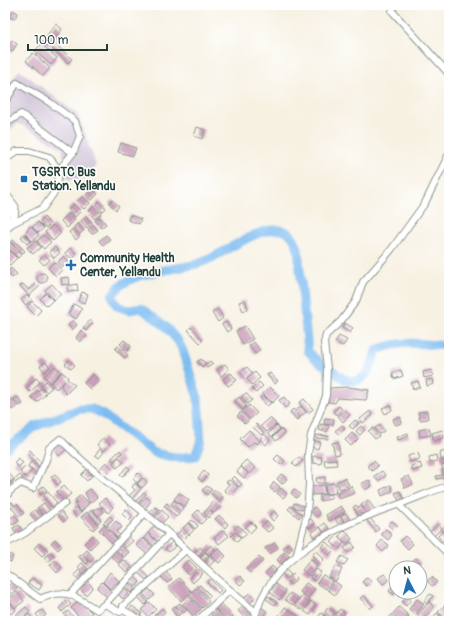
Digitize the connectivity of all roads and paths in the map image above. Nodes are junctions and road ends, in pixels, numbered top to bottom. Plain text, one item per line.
1 (395, 5) edge
2 (449, 74) edge
3 (5, 102) edge
4 (5, 124) edge
5 (73, 153) junction
6 (449, 154) edge
7 (5, 160) edge
8 (59, 170) junction
9 (5, 195) edge
10 (6, 227) edge
11 (449, 486) edge
12 (5, 498) edge
13 (65, 503) dead end
14 (399, 505) junction
15 (145, 513) junction
16 (169, 534) junction
17 (5, 544) edge
18 (186, 550) junction
19 (297, 553) junction
20 (449, 555) edge
21 (5, 573) edge
22 (229, 591) junction
23 (70, 595) junction
24 (105, 604) junction
25 (123, 610) junction
26 (256, 612) junction
27 (143, 621) edge
28 (197, 621) edge
29 (254, 621) edge

1 - 2 street
3 - 5 street
4 - 5 street
5 - 8 street
6 - 19 street
7 - 8 street
8 - 10 street
9 - 10 highway
11 - 14 street
12 - 15 street
13 - 17 street
14 - 19 street
14 - 20 street
15 - 16 street
15 - 23 street
16 - 18 street
16 - 24 street
18 - 22 street
18 - 25 street
19 - 26 street
21 - 23 street
22 - 26 street
22 - 28 street
23 - 24 street
24 - 25 street
25 - 27 street
26 - 29 street

